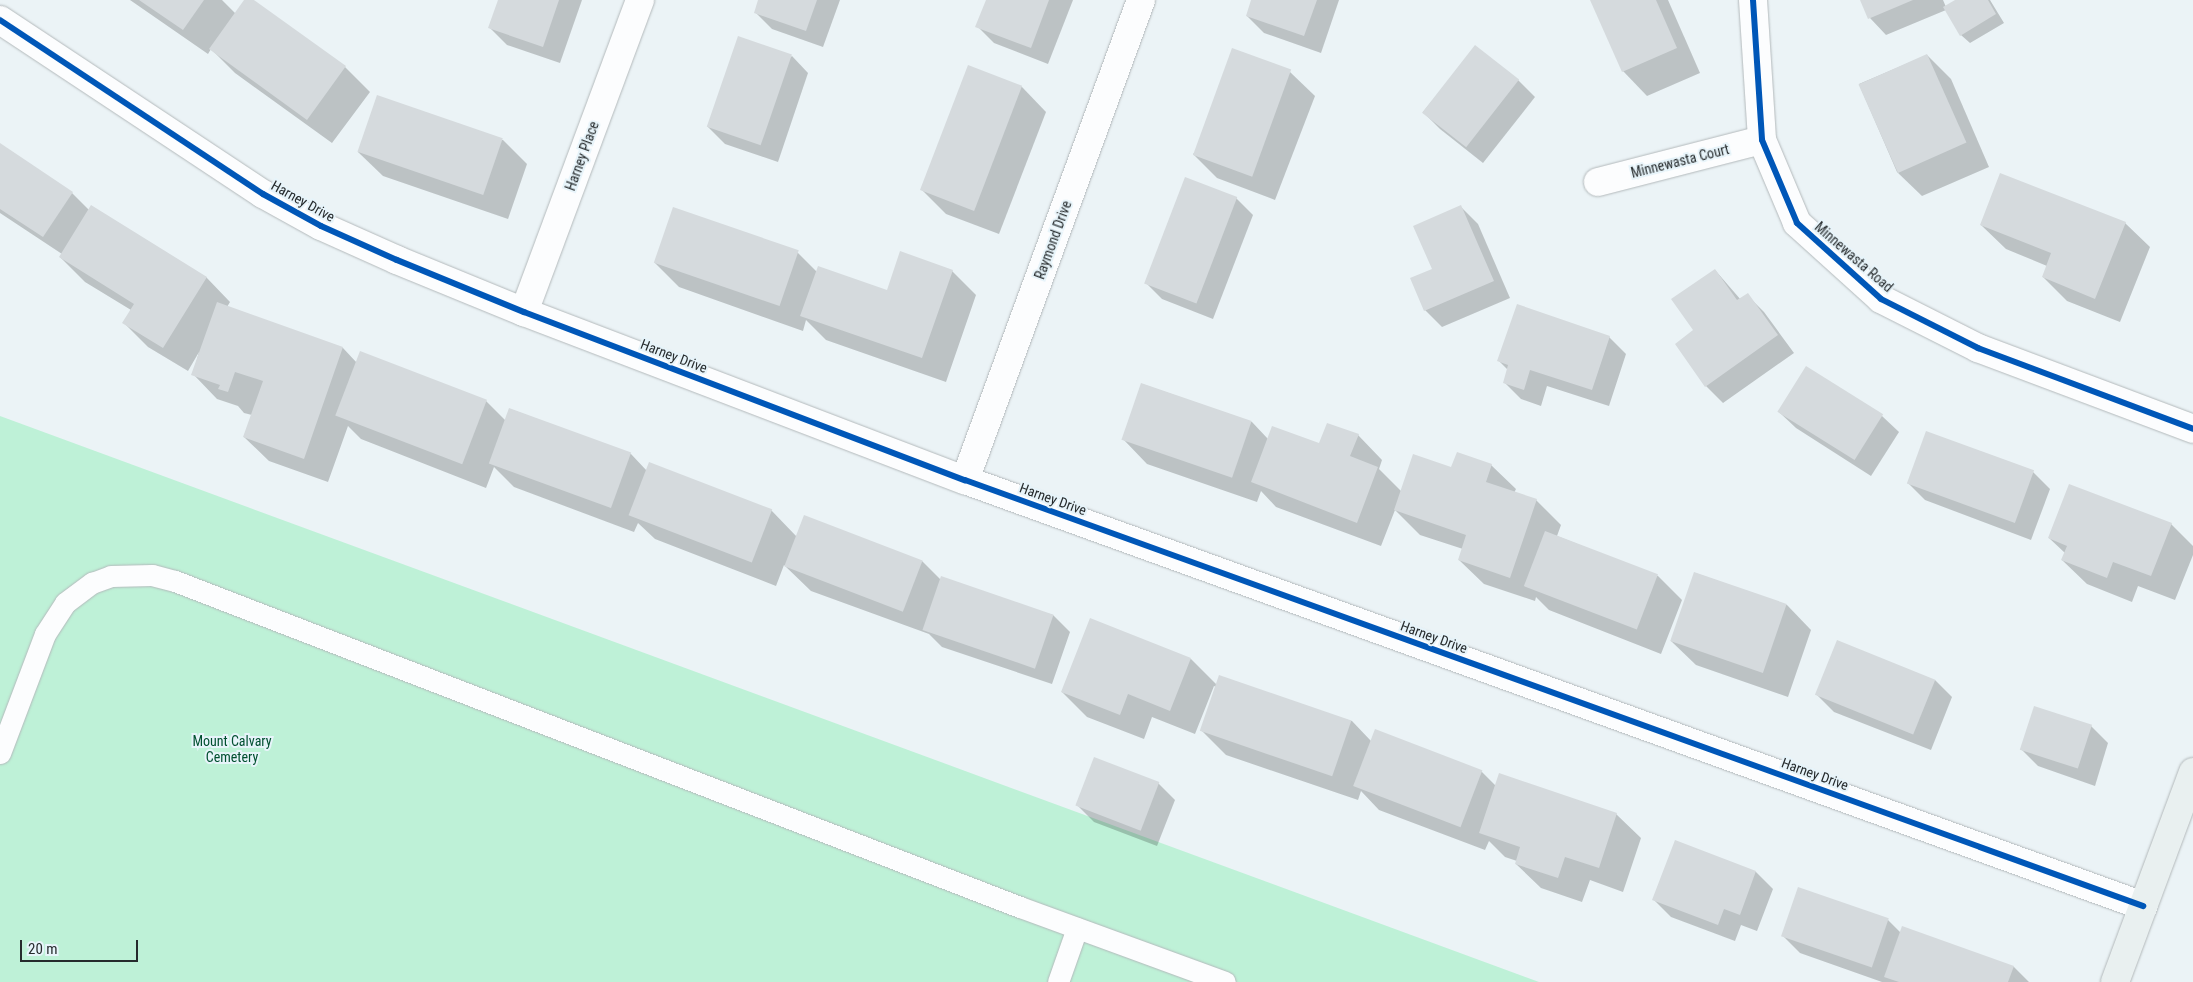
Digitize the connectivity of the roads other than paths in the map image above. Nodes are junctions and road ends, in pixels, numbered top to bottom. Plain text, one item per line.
1 (640, 0) edge
2 (1142, 0) edge
3 (1753, 0) edge
4 (0, 20) edge
5 (1762, 140) junction
6 (1598, 182) dead end
7 (524, 312) junction
8 (2193, 428) edge
9 (965, 480) junction
10 (0, 754) edge
11 (2193, 772) edge
12 (2143, 906) junction
13 (1077, 928) junction
14 (1058, 982) edge
15 (1225, 982) edge
16 (2115, 982) edge

1 - 7 street, Harney Place
2 - 9 street, Raymond Drive
3 - 5 street, Minnewasta Road
4 - 7 street, Harney Drive
5 - 6 street, Minnewasta Court
5 - 8 street, Minnewasta Road
7 - 9 street, Harney Drive
9 - 12 street, Harney Drive
10 - 13 lane
11 - 12 main road
12 - 16 main road
13 - 14 lane
13 - 15 lane

